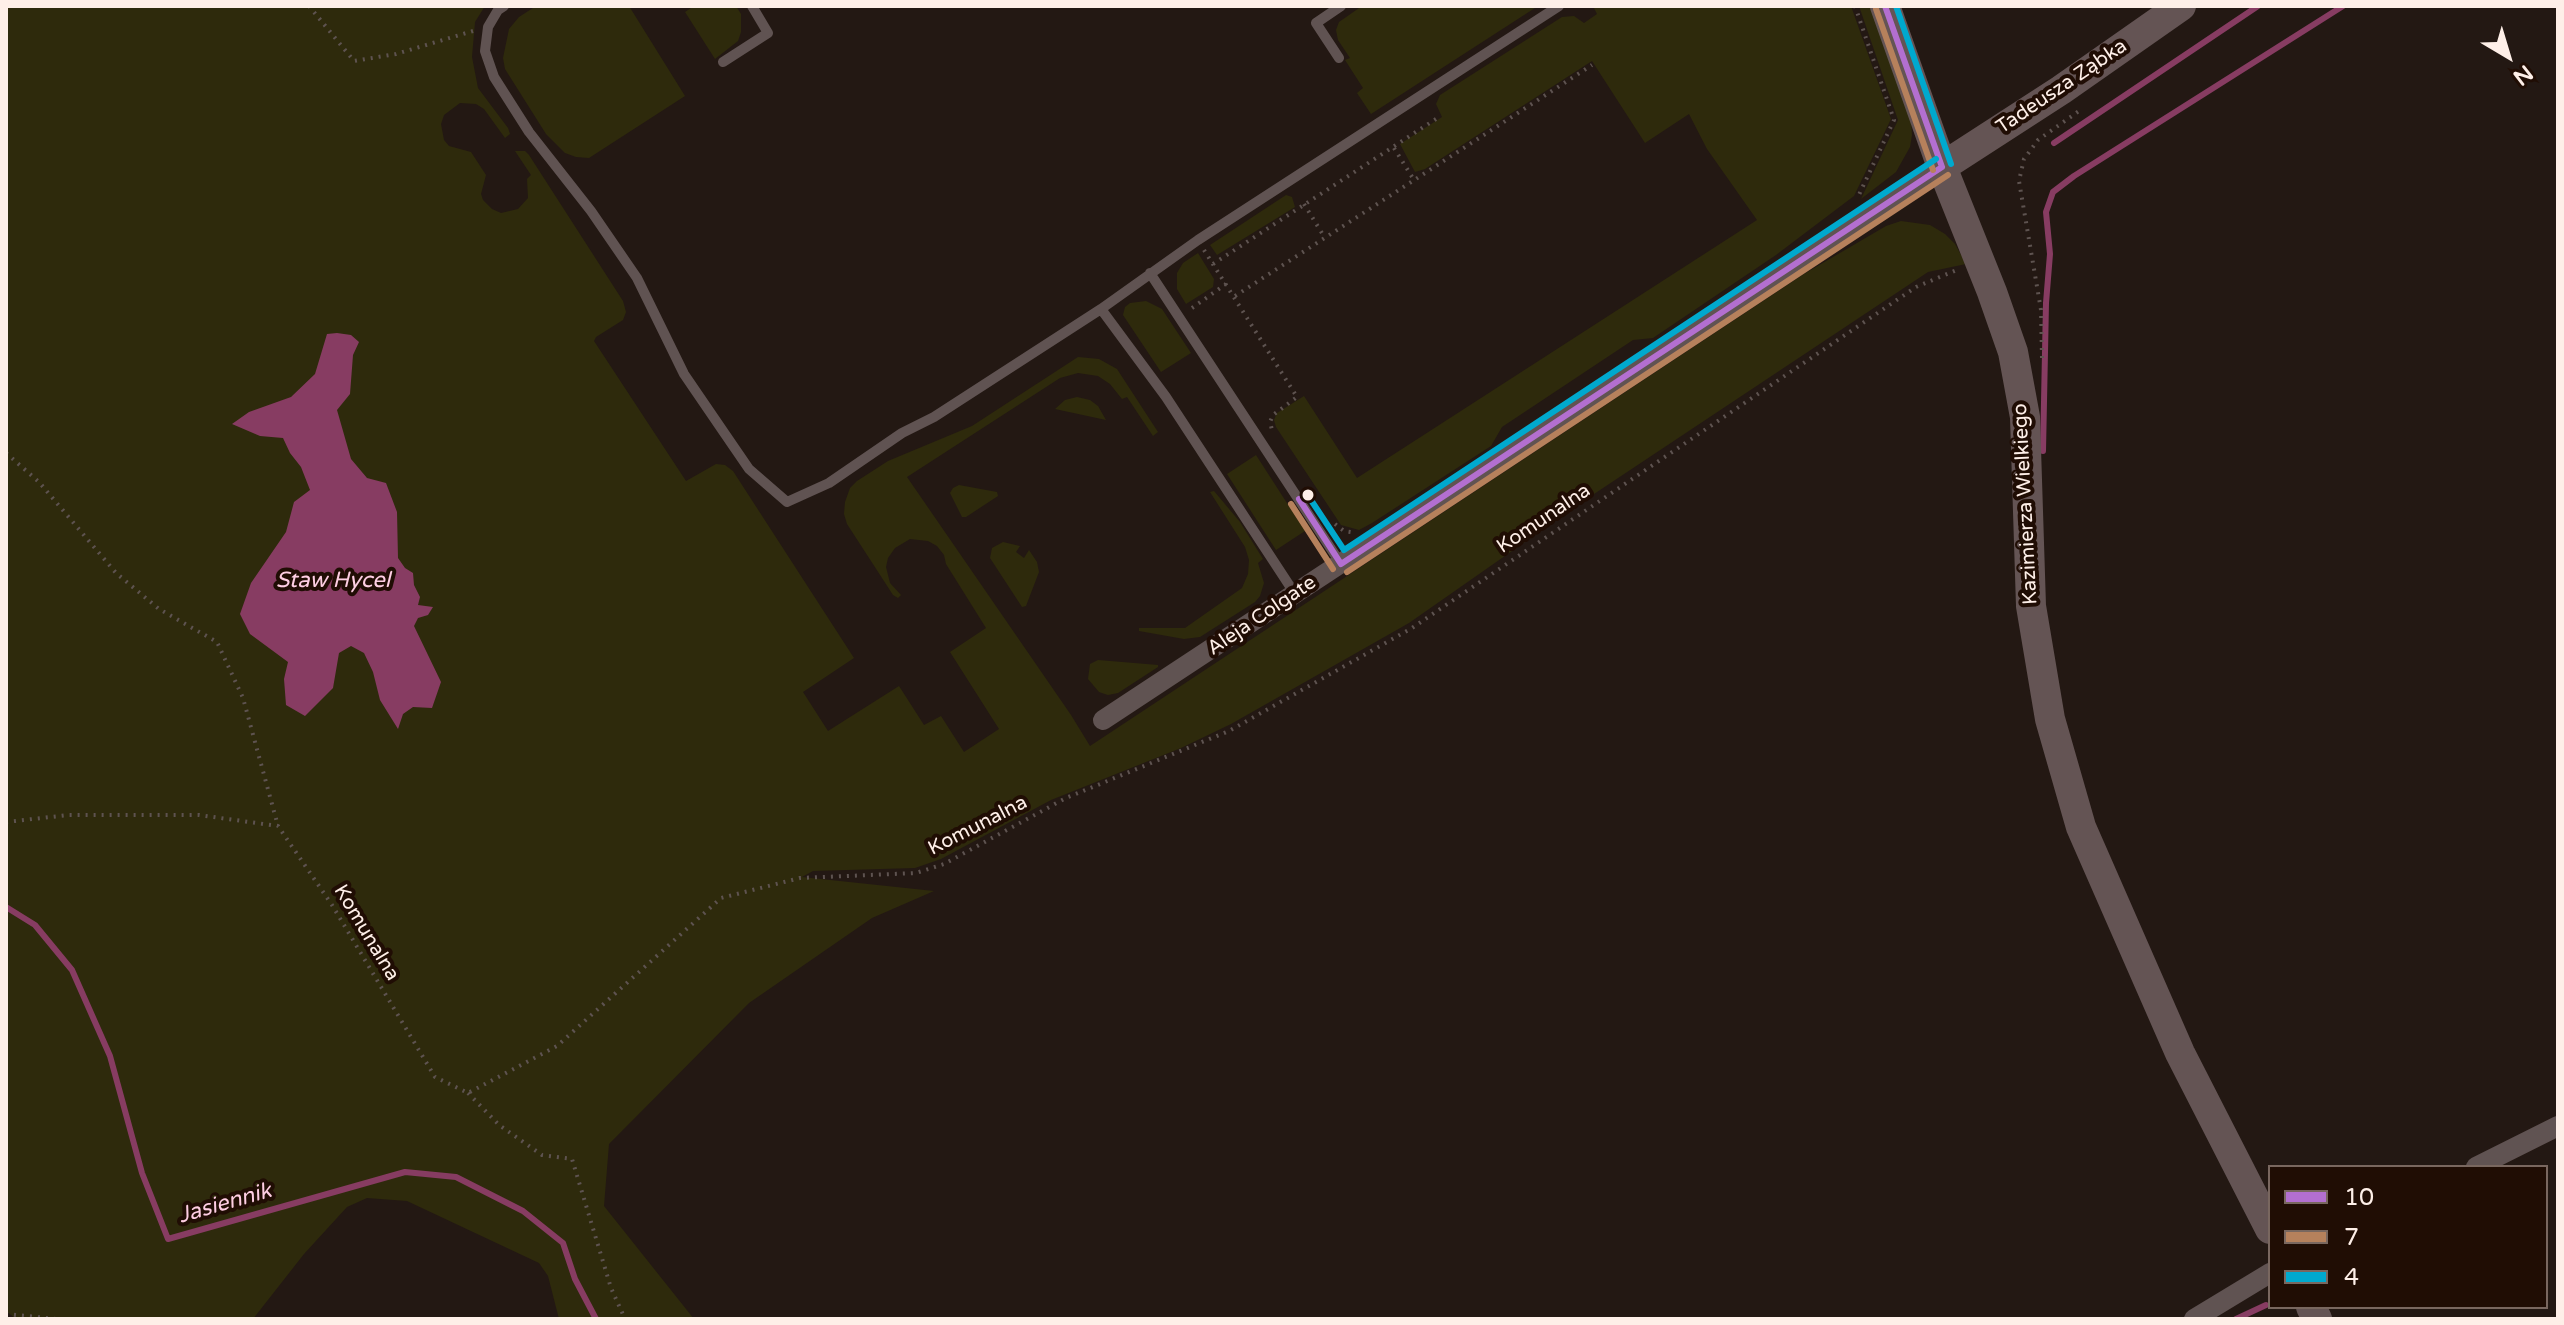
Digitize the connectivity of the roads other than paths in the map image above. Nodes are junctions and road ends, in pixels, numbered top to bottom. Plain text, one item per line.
1 (504, 6) edge
2 (752, 6) edge
3 (1341, 6) edge
4 (1559, 6) edge
5 (1885, 6) edge
6 (2181, 6) edge
7 (1339, 58) dead end
8 (723, 62) dead end
9 (1942, 167) junction
10 (1150, 273) junction
11 (1101, 309) junction
12 (1341, 564) junction
13 (1295, 594) junction
14 (1103, 720) dead end
15 (2558, 1126) edge
16 (2480, 1165) edge
17 (2268, 1225) edge
18 (2268, 1274) edge
19 (2194, 1319) edge

1 - 11 lane
2 - 8 lane
3 - 7 lane
4 - 10 lane
5 - 9 street, Kazimierza Wielkiego
6 - 9 street, Tadeusza Ząbka
9 - 12 street, Aleja Colgate
9 - 17 street, Kazimierza Wielkiego
10 - 11 lane
10 - 12 lane
11 - 13 lane
12 - 13 street, Aleja Colgate
13 - 14 street, Aleja Colgate
15 - 16 street
18 - 19 street

